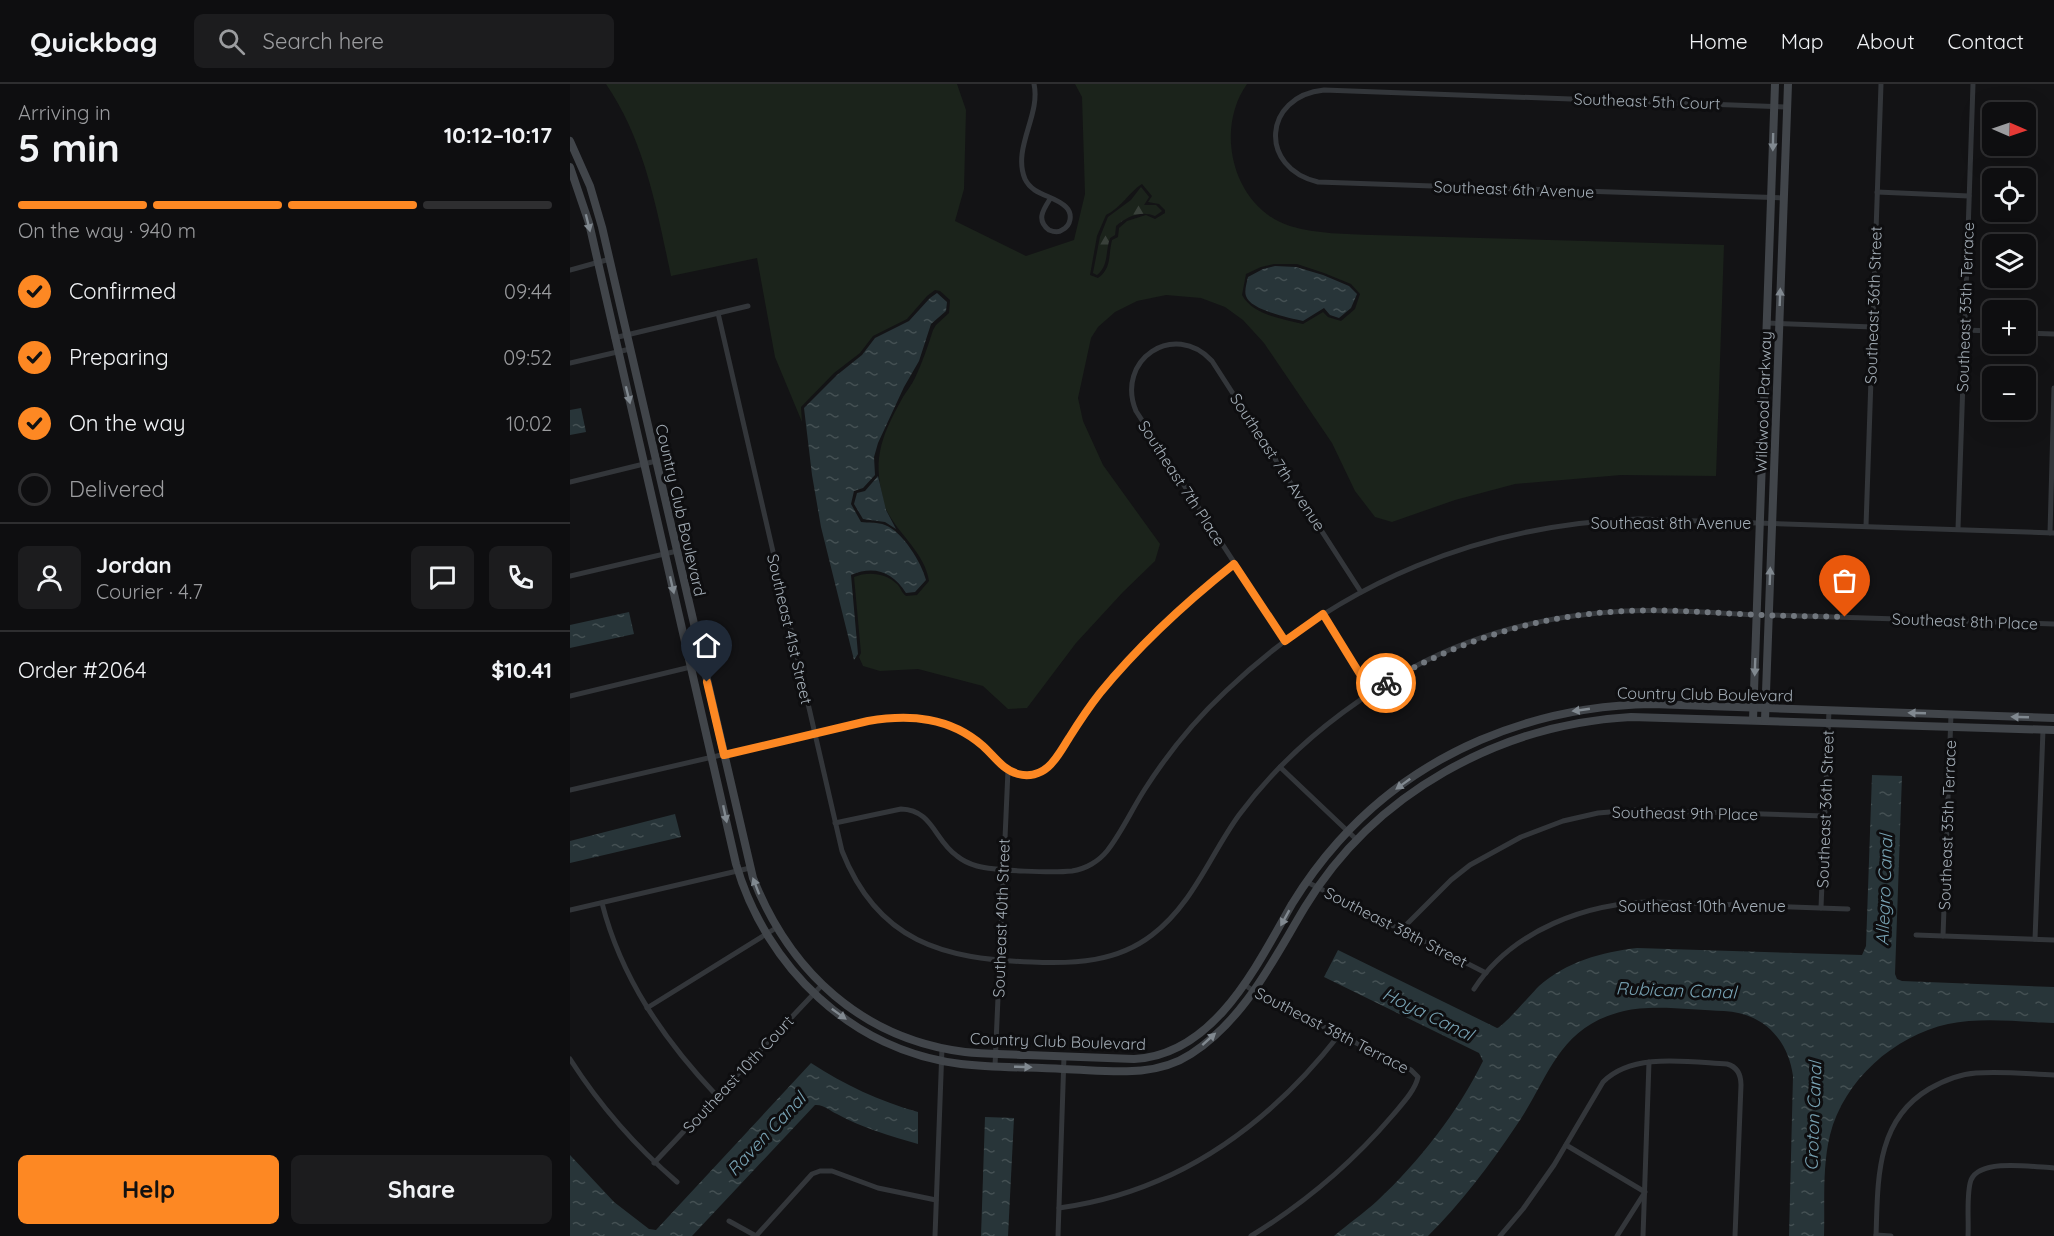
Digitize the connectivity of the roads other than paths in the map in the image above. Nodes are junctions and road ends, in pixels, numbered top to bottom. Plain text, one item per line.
1 (1035, 84) edge
2 (1775, 84) edge
3 (1788, 84) edge
4 (1881, 84) edge
5 (1973, 84) edge
6 (1774, 106) junction
7 (1787, 106) junction
8 (1276, 131) joint
9 (570, 141) edge
10 (579, 159) junction
11 (570, 165) edge
12 (1877, 192) junction
13 (1969, 195) junction
14 (1772, 198) junction
15 (1784, 198) junction
16 (1050, 199) junction
17 (610, 258) junction
18 (598, 262) junction
19 (570, 270) edge
20 (748, 306) dead end
21 (718, 313) junction
22 (1767, 323) junction
23 (1779, 323) junction
24 (1873, 327) junction
25 (1964, 330) junction
26 (1982, 331) edge
27 (2036, 333) edge
28 (627, 334) junction
29 (2054, 334) edge
30 (615, 338) junction
31 (1184, 344) joint
32 (630, 349) junction
33 (618, 352) junction
34 (570, 363) edge
35 (2054, 388) edge
36 (656, 461) junction
37 (644, 464) junction
38 (570, 482) edge
39 (1760, 522) junction
40 (1772, 523) junction
41 (1866, 526) junction
42 (1958, 529) junction
43 (2052, 533) edge
44 (677, 551) junction
45 (665, 554) junction
46 (1234, 564) junction
47 (570, 576) edge
48 (1361, 592) junction
49 (1323, 614) junction
50 (1757, 615) junction
51 (1769, 615) junction
52 (2054, 624) edge
53 (1285, 641) junction
54 (703, 664) junction
55 (691, 667) junction
56 (1371, 692) junction
57 (570, 696) edge
58 (1754, 708) junction
59 (1765, 708) junction
60 (1829, 710) junction
61 (1951, 714) junction
62 (2054, 718) edge
63 (1753, 720) junction
64 (1765, 720) junction
65 (1828, 722) junction
66 (1950, 727) junction
67 (2043, 730) junction
68 (2054, 730) edge
69 (814, 734) junction
70 (724, 755) junction
71 (712, 757) junction
72 (1280, 767) junction
73 (1008, 770) junction
74 (570, 790) edge
75 (1825, 816) junction
76 (835, 824) junction
77 (1348, 831) junction
78 (1357, 840) junction
79 (750, 868) junction
80 (1003, 868) junction
81 (738, 871) junction
82 (1307, 882) junction
83 (1317, 887) junction
84 (602, 903) junction
85 (1821, 908) junction
86 (1848, 909) dead end
87 (570, 910) edge
88 (776, 928) junction
89 (1402, 929) junction
90 (766, 934) junction
91 (1916, 935) dead end
92 (1943, 936) junction
93 (2035, 939) junction
94 (2054, 940) edge
95 (999, 960) junction
96 (1486, 972) junction
97 (822, 985) junction
98 (1245, 985) junction
99 (1474, 989) dead end
100 (1255, 991) junction
101 (813, 994) junction
102 (647, 1008) junction
103 (1339, 1035) junction
104 (942, 1048) junction
105 (995, 1054) junction
106 (1064, 1056) junction
107 (570, 1059) edge
108 (942, 1060) junction
109 (1649, 1062) junction
110 (995, 1066) junction
111 (1064, 1069) junction
112 (2054, 1075) edge
113 (717, 1096) junction
114 (1566, 1145) junction
115 (654, 1162) junction
116 (2054, 1168) edge
117 (677, 1182) dead end
118 (1645, 1192) junction
119 (936, 1200) junction
120 (1059, 1208) junction
121 (729, 1221) dead end
122 (756, 1236) edge
123 (935, 1236) edge
124 (1058, 1236) edge
125 (1251, 1236) edge
126 (1500, 1236) edge
127 (1617, 1236) edge
128 (1643, 1236) edge
129 (1736, 1236) edge
130 (1876, 1236) edge
131 (1891, 1236) edge
132 (1968, 1236) edge

1 - 16 street
2 - 6 main road, Wildwood Parkway
3 - 7 main road, Wildwood Parkway
4 - 12 street, Southeast 36th Street
5 - 13 street, Southeast 35th Terrace
6 - 7 street, Southeast 5th Court
6 - 8 street, Southeast 5th Court
6 -> 14 main road, Wildwood Parkway
7 - 15 main road, Wildwood Parkway
8 - 14 street, Southeast 6th Avenue
9 - 10 main road, Country Club Boulevard
10 - 11 street
10 - 17 main road, Country Club Boulevard
11 -> 18 main road, Country Club Boulevard
12 - 13 street
12 - 24 street, Southeast 36th Street
13 - 25 street, Southeast 35th Terrace
14 - 15 street, Southeast 6th Avenue
14 - 22 main road, Wildwood Parkway
23 -> 15 main road, Wildwood Parkway
16 - 16 street
17 - 18 street
17 - 28 main road, Country Club Boulevard
18 - 19 street
18 - 30 main road, Country Club Boulevard
20 - 21 street
21 - 28 street
21 - 69 street, Southeast 41st Street
22 - 23 street
22 - 39 main road, Wildwood Parkway
23 - 24 street
23 - 40 main road, Wildwood Parkway
24 - 41 street, Southeast 36th Street
25 - 26 street
25 - 42 street, Southeast 35th Terrace
27 - 29 street
28 - 30 street
28 - 32 main road, Country Club Boulevard
30 - 33 main road, Country Club Boulevard
31 - 46 street, Southeast 7th Place
31 - 48 street, Southeast 7th Avenue
32 - 33 street
32 - 36 main road, Country Club Boulevard
33 - 34 street
33 -> 37 main road, Country Club Boulevard
35 - 43 street
36 - 37 street
36 - 44 main road, Country Club Boulevard
37 - 38 street
37 - 45 main road, Country Club Boulevard
39 - 40 street, Southeast 8th Avenue
39 - 48 street, Southeast 8th Avenue
39 - 50 main road, Wildwood Parkway
40 - 41 street, Southeast 8th Avenue
51 -> 40 main road, Wildwood Parkway
41 - 42 street, Southeast 8th Avenue
42 - 43 street, Southeast 8th Avenue
44 - 45 street
44 - 54 main road, Country Club Boulevard
45 - 47 street
45 -> 55 main road, Country Club Boulevard
46 - 53 street, Southeast 7th Place
46 - 73 street
48 - 49 street, Southeast 8th Avenue
49 - 53 street, Southeast 8th Avenue
49 - 56 street
50 - 51 main road
50 - 56 street
50 -> 58 main road, Wildwood Parkway
51 - 52 street, Southeast 8th Place
51 - 59 main road, Wildwood Parkway
53 - 80 street
54 - 55 street
54 - 70 main road, Country Club Boulevard
55 - 57 street
55 - 71 main road, Country Club Boulevard
56 - 72 street
58 - 59 main road, Country Club Boulevard
58 - 63 main road, Wildwood Parkway
58 -> 77 main road, Country Club Boulevard
59 - 60 main road, Country Club Boulevard
59 - 64 main road, Wildwood Parkway
61 -> 60 main road, Country Club Boulevard
60 - 65 street, Southeast 36th Street
62 -> 61 main road, Country Club Boulevard
61 - 66 street, Southeast 35th Terrace
63 - 64 main road, Country Club Boulevard
63 - 78 main road, Country Club Boulevard
64 - 65 main road, Country Club Boulevard
65 - 66 main road, Country Club Boulevard
65 - 75 street, Southeast 36th Street
66 - 67 main road, Country Club Boulevard
66 - 92 street, Southeast 35th Terrace
67 - 68 main road, Country Club Boulevard
67 - 93 street
69 - 70 street
69 - 73 street
69 - 76 street, Southeast 41st Street
70 - 71 street
70 - 79 main road, Country Club Boulevard
71 - 74 street
71 -> 81 main road, Country Club Boulevard
72 - 77 street
72 - 95 street, Southeast 41st Street
73 - 80 street, Southeast 40th Street
75 - 85 street, Southeast 36th Street
75 - 89 street, Southeast 9th Place
76 - 80 street
76 - 95 street, Southeast 41st Street
77 - 78 street
77 - 82 main road, Country Club Boulevard
78 - 83 main road, Country Club Boulevard
79 - 81 street
88 -> 79 main road, Country Club Boulevard
80 - 95 street, Southeast 40th Street
81 - 84 street
81 - 90 main road, Country Club Boulevard
82 - 83 street, Southeast 38th Street
82 -> 98 main road, Country Club Boulevard
83 - 89 street, Southeast 38th Street
83 - 100 main road, Country Club Boulevard
84 - 87 street
84 - 102 street
85 - 86 street, Southeast 10th Avenue
85 - 96 street, Southeast 10th Avenue
88 - 90 street
88 - 97 main road, Country Club Boulevard
89 - 96 street, Southeast 38th Street
90 - 101 main road, Country Club Boulevard
90 - 102 street
91 - 92 street
92 - 93 street
93 - 94 street
95 - 105 street, Southeast 40th Street
96 - 99 street, Southeast 10th Avenue
97 - 101 street, Southeast 10th Court
97 - 104 main road, Country Club Boulevard
98 - 100 street, Southeast 38th Terrace
98 - 106 main road, Country Club Boulevard
100 - 103 street, Southeast 38th Terrace
111 -> 100 main road, Country Club Boulevard
101 -> 108 main road, Country Club Boulevard
101 - 113 street, Southeast 10th Court
102 - 113 street
103 - 120 street
103 - 125 street, Southeast 38th Terrace
104 - 105 main road, Country Club Boulevard
104 - 108 street
105 - 106 main road, Country Club Boulevard
105 - 110 street, Southeast 40th Street
106 - 111 street
107 - 115 street
108 - 110 main road, Country Club Boulevard
108 - 119 street
109 - 114 street
109 - 118 street
109 - 129 street
110 -> 111 main road, Country Club Boulevard
111 - 120 street
112 - 130 street
113 - 115 street, Southeast 10th Court
114 - 118 street
114 - 126 street
115 - 117 street
116 - 132 street
118 - 127 street
118 - 128 street
119 - 122 street
119 - 123 street
120 - 124 street
121 - 122 street
130 - 131 street

